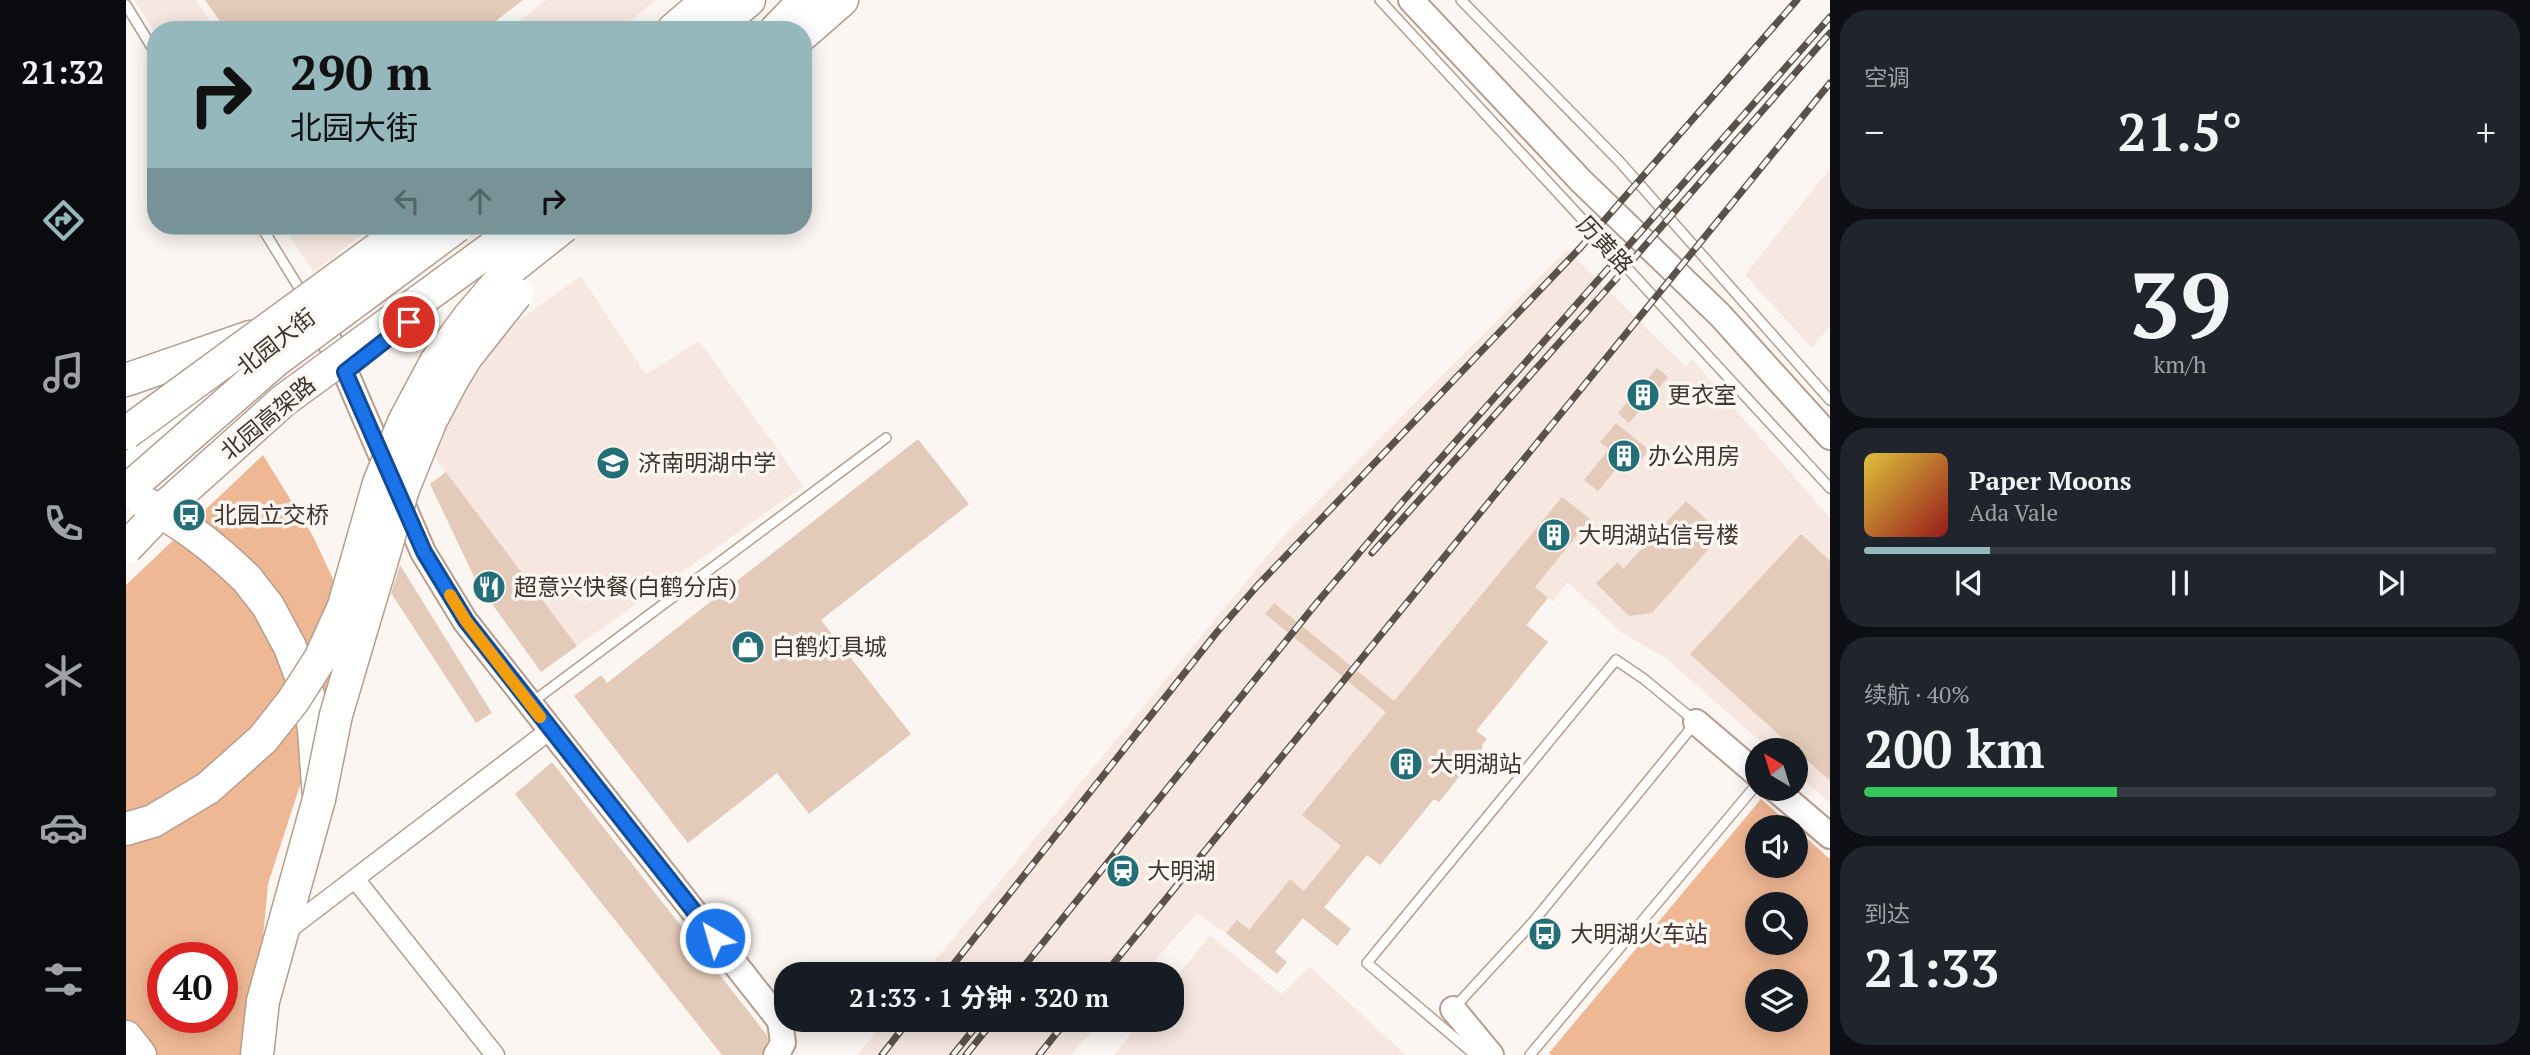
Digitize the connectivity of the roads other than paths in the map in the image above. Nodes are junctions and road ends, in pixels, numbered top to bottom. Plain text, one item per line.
1 (708, 0) edge
2 (729, 0) edge
3 (749, 0) edge
4 (805, 0) edge
5 (816, 0) edge
6 (842, 0) edge
7 (1380, 0) edge
8 (1411, 0) edge
9 (1461, 0) edge
10 (126, 5) edge
11 (684, 21) edge
12 (705, 21) edge
13 (724, 21) edge
14 (785, 21) edge
15 (789, 21) edge
16 (796, 21) edge
17 (812, 26) edge
18 (147, 39) edge
19 (267, 235) edge
20 (396, 235) edge
21 (422, 235) edge
22 (445, 235) edge
23 (510, 235) edge
24 (522, 235) edge
25 (553, 235) edge
26 (563, 235) edge
27 (376, 250) junction
28 (314, 312) junction
29 (258, 334) junction
30 (275, 361) junction
31 (345, 372) junction
32 (126, 380) edge
33 (1830, 400) edge
34 (126, 433) edge
35 (1830, 437) edge
36 (886, 438) dead end
37 (126, 470) edge
38 (1830, 488) edge
39 (126, 493) edge
40 (126, 548) edge
41 (126, 564) edge
42 (530, 704) junction
43 (1696, 722) junction
44 (550, 730) junction
45 (1745, 764) edge
46 (1745, 798) edge
47 (319, 799) junction
48 (1790, 802) edge
49 (126, 829) edge
50 (1830, 836) edge
51 (355, 879) junction
52 (294, 925) dead end
53 (1453, 1009) joint
54 (126, 1037) edge
55 (140, 1055) edge
56 (257, 1055) edge
57 (495, 1055) edge
58 (776, 1055) edge
59 (1475, 1055) edge
60 (1491, 1055) edge
61 (1530, 1055) edge

1 - 11 highway
2 - 12 main road
3 - 13 highway
4 - 14 highway
5 - 15 highway
5 - 16 main road
6 - 17 highway
7 - 38 lane, 历黄路
8 - 35 street, 历黄路
9 - 33 lane
10 - 18 lane
19 - 28 lane
20 - 27 highway, bridge
21 - 28 main road, 北园大街
22 - 30 highway, 北园高架路, bridge
23 - 40 highway, 北园高架路, bridge
24 - 31 main road
25 - 49 highway, bridge
26 - 47 highway, bridge
27 - 29 highway, bridge
27 - 30 highway, bridge
28 - 31 street
28 - 37 main road, 北园大街
29 - 32 highway
29 - 34 highway, bridge
30 - 39 highway, 北园高架路, bridge
31 - 41 main road
31 - 42 street
36 - 42 lane
39 - 47 highway, bridge
42 - 44 street
43 - 45 street
43 - 53 lane
43 - 59 lane
44 - 51 street
44 - 58 street
46 - 61 lane
47 - 56 highway
48 - 50 street
51 - 52 street
51 - 57 street
53 - 60 street
54 - 55 highway

